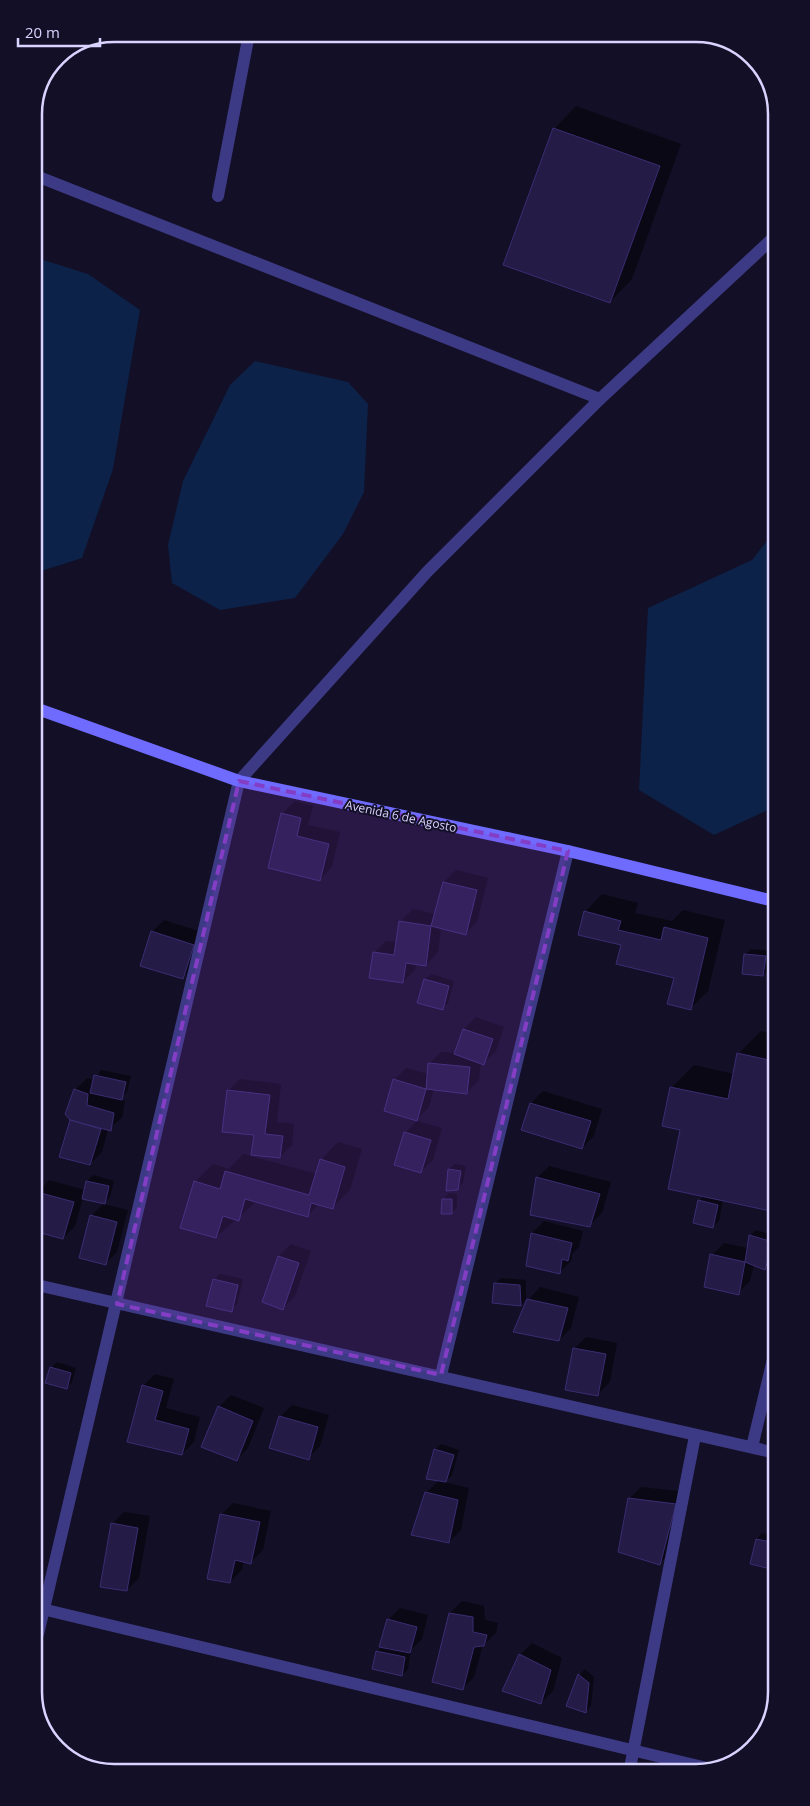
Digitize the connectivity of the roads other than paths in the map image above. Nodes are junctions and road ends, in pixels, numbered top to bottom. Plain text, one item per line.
1 (247, 42) edge
2 (43, 179) edge
3 (218, 196) dead end
4 (768, 243) edge
5 (600, 399) junction
6 (43, 710) edge
7 (239, 781) junction
8 (568, 851) junction
9 (768, 900) edge
10 (42, 1286) edge
11 (117, 1304) junction
12 (441, 1375) junction
13 (768, 1380) edge
14 (696, 1436) junction
15 (752, 1447) junction
16 (768, 1451) edge
17 (42, 1605) edge
18 (42, 1609) edge
19 (634, 1751) junction
20 (631, 1764) edge
21 (690, 1764) edge

1 - 3 street
2 - 5 street
4 - 5 street
5 - 7 street
6 - 7 street, Avenida 6 de Agosto
7 - 8 street, Avenida 6 de Agosto
7 - 11 street
8 - 9 street, Avenida 6 de Agosto
8 - 12 street
10 - 11 street
11 - 12 street
11 - 17 street
12 - 14 street
13 - 15 street
14 - 15 street
14 - 19 street
15 - 16 street
18 - 19 street
19 - 20 street
19 - 21 street

